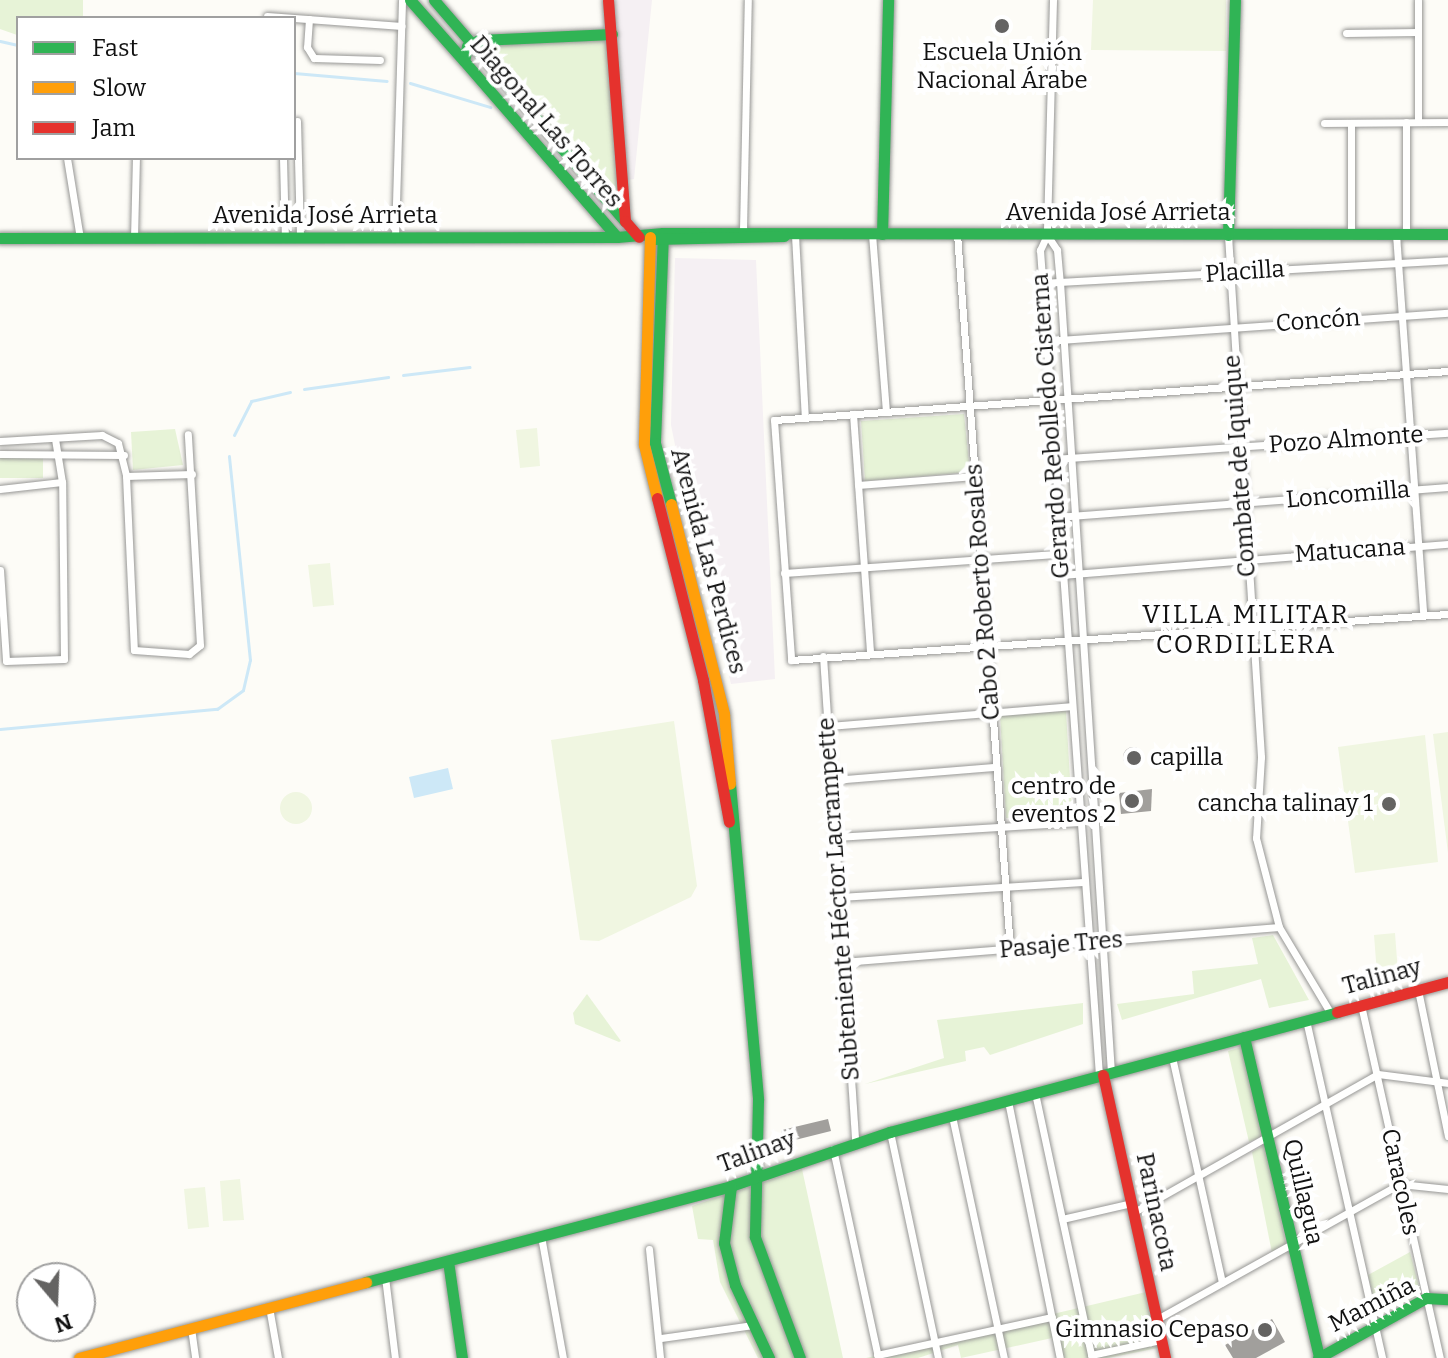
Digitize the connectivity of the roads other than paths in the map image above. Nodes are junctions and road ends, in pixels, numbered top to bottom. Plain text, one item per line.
1 (402, 0) edge
2 (410, 0) edge
3 (434, 0) edge
4 (608, 0) edge
5 (748, 0) edge
6 (888, 0) edge
7 (1053, 0) edge
8 (1235, 0) edge
9 (1418, 0) edge
10 (296, 18) edge
11 (309, 19) junction
12 (402, 26) junction
13 (1418, 32) junction
14 (1346, 33) dead end
15 (612, 34) junction
16 (471, 42) junction
17 (380, 60) dead end
18 (464, 61) junction
19 (297, 121) dead end
20 (1406, 122) junction
21 (1418, 122) junction
22 (1448, 122) edge
23 (1324, 123) dead end
24 (1351, 123) junction
25 (67, 160) edge
26 (136, 160) edge
27 (283, 160) edge
28 (625, 221) junction
29 (743, 230) junction
30 (877, 234) junction
31 (957, 234) junction
32 (1401, 234) junction
33 (1448, 234) edge
34 (791, 235) junction
35 (1047, 235) junction
36 (1228, 235) junction
37 (1351, 235) junction
38 (395, 237) junction
39 (617, 237) junction
40 (644, 237) junction
41 (0, 238) edge
42 (80, 238) junction
43 (134, 238) junction
44 (285, 238) junction
45 (300, 238) junction
46 (663, 238) junction
47 (1448, 260) edge
48 (1398, 262) junction
49 (1228, 273) junction
50 (1060, 282) junction
51 (1041, 283) junction
52 (1448, 313) edge
53 (1402, 315) junction
54 (1231, 328) junction
55 (1064, 340) junction
56 (1045, 341) junction
57 (1448, 371) edge
58 (1406, 374) junction
59 (1235, 387) junction
60 (1067, 398) junction
61 (1049, 399) junction
62 (970, 405) junction
63 (886, 411) junction
64 (853, 414) junction
65 (805, 418) junction
66 (1448, 433) edge
67 (188, 434) dead end
68 (1410, 435) junction
69 (55, 439) junction
70 (0, 441) edge
71 (1239, 448) junction
72 (59, 453) junction
73 (0, 454) edge
74 (124, 455) junction
75 (1071, 458) junction
76 (1053, 459) junction
77 (192, 474) junction
78 (126, 476) junction
79 (975, 476) junction
80 (62, 482) junction
81 (858, 485) junction
82 (1448, 487) edge
83 (0, 489) edge
84 (1414, 489) junction
85 (1244, 503) junction
86 (1075, 515) junction
87 (1057, 517) junction
88 (1448, 544) edge
89 (1418, 546) junction
90 (1059, 554) junction
91 (981, 559) junction
92 (1246, 559) junction
93 (864, 568) junction
94 (0, 570) edge
95 (784, 573) junction
96 (1079, 574) junction
97 (1061, 575) junction
98 (1448, 614) edge
99 (1423, 615) junction
100 (1250, 626) junction
101 (1083, 637) junction
102 (1065, 638) junction
103 (987, 644) junction
104 (870, 652) junction
105 (823, 656) junction
106 (1070, 706) junction
107 (992, 713) junction
108 (829, 726) junction
109 (996, 767) junction
110 (833, 780) junction
111 (1080, 822) junction
112 (1001, 827) junction
113 (836, 837) junction
114 (736, 853) junction
115 (1084, 882) junction
116 (1005, 887) junction
117 (839, 897) junction
118 (1279, 927) junction
119 (1089, 941) junction
120 (1105, 941) junction
121 (1010, 949) junction
122 (843, 962) junction
123 (1448, 982) edge
124 (1418, 990) junction
125 (1361, 1005) junction
126 (1331, 1014) junction
127 (1306, 1020) junction
128 (1244, 1037) junction
129 (1172, 1057) junction
130 (1378, 1074) junction
131 (1104, 1075) junction
132 (1436, 1082) junction
133 (1448, 1083) edge
134 (1035, 1093) junction
135 (1008, 1101) junction
136 (1326, 1103) junction
137 (952, 1116) junction
138 (890, 1132) junction
139 (1448, 1136) edge
140 (1267, 1137) junction
141 (855, 1142) junction
142 (833, 1149) junction
143 (1198, 1176) junction
144 (754, 1178) junction
145 (1400, 1184) junction
146 (731, 1186) junction
147 (1448, 1189) edge
148 (1133, 1208) junction
149 (1349, 1212) junction
150 (1062, 1219) junction
151 (541, 1236) junction
152 (1292, 1243) junction
153 (649, 1249) dead end
154 (448, 1261) junction
155 (385, 1277) junction
156 (1222, 1283) junction
157 (1426, 1298) junction
158 (1448, 1299) edge
159 (269, 1307) junction
160 (1052, 1317) junction
161 (1157, 1319) junction
162 (753, 1325) junction
163 (1375, 1326) junction
164 (191, 1328) junction
165 (998, 1328) junction
166 (661, 1338) junction
167 (1161, 1340) junction
168 (935, 1342) junction
169 (107, 1354) edge
170 (877, 1356) edge
171 (1092, 1356) edge
172 (79, 1358) edge
173 (195, 1358) edge
174 (278, 1358) edge
175 (395, 1358) edge
176 (462, 1358) edge
177 (563, 1358) edge
178 (660, 1358) edge
179 (769, 1358) edge
180 (800, 1358) edge
181 (938, 1358) edge
182 (1004, 1358) edge
183 (1060, 1358) edge
184 (1165, 1358) edge
185 (1318, 1358) edge
186 (1382, 1358) edge
187 (1440, 1358) edge

1 - 12 street
2 - 18 main road, Diagonal Las Torres
3 - 16 main road, Diagonal Las Torres
4 - 15 main road
5 - 29 street
6 - 30 main road
7 - 35 street
8 - 36 main road
9 - 13 street
10 - 11 street
11 - 12 street
11 - 17 street
12 - 38 street
13 - 14 street
13 - 21 street
15 - 16 main road
15 - 28 main road
16 - 18 main road
16 - 28 main road, Diagonal Las Torres
18 - 39 main road, Diagonal Las Torres
19 - 45 street
20 - 21 street
20 - 24 street
20 - 32 street
21 - 22 street
23 - 24 street
24 - 37 street
25 - 42 street
26 - 43 street
27 - 44 street
28 - 40 main road, Diagonal Las Torres
29 - 34 main road, Avenida José Arrieta
29 - 46 main road, Avenida José Arrieta
30 - 31 main road, Avenida José Arrieta
30 - 34 main road, Avenida José Arrieta
30 - 63 street
31 - 35 main road, Avenida José Arrieta
31 - 62 street, Cabo 2 Roberto Rosales
32 - 33 main road, Avenida José Arrieta
32 - 37 main road, Avenida José Arrieta
32 - 48 street
34 - 46 main road, Avenida José Arrieta
34 - 65 street
35 - 36 main road, Avenida José Arrieta
35 - 50 street, Gerardo Rebolledo Cisterna
35 - 51 street, Gerardo Rebolledo Cisterna
36 - 37 main road, Avenida José Arrieta
36 - 49 street, Combate de Iquique
38 - 39 main road, Avenida José Arrieta
38 - 45 main road, Avenida José Arrieta
39 - 40 main road, Avenida José Arrieta
40 - 46 main road, Avenida José Arrieta
40 - 114 main road, Avenida Las Perdices
41 - 42 main road, Avenida José Arrieta
42 - 43 main road, Avenida José Arrieta
43 - 44 main road, Avenida José Arrieta
44 - 45 main road, Avenida José Arrieta
46 - 114 main road, Avenida Las Perdices
47 - 48 street, Placilla
48 - 49 street, Placilla
48 - 53 street
49 - 50 street, Placilla
49 - 54 street, Combate de Iquique
50 - 51 street, Placilla
50 - 55 street, Gerardo Rebolledo Cisterna
51 - 56 street, Gerardo Rebolledo Cisterna
52 - 53 street, Concón
53 - 54 street, Concón
53 - 58 street
54 - 55 street, Concón
54 - 59 street, Combate de Iquique
55 - 56 street, Concón
55 - 60 street, Gerardo Rebolledo Cisterna
56 - 61 street, Gerardo Rebolledo Cisterna
57 - 58 street
58 - 59 street
58 - 68 street
59 - 60 street
59 - 71 street, Combate de Iquique
60 - 61 street
60 - 75 street, Gerardo Rebolledo Cisterna
61 - 62 street
61 - 76 street, Gerardo Rebolledo Cisterna
62 - 63 street
62 - 79 street, Cabo 2 Roberto Rosales
63 - 64 street
64 - 65 street
64 - 81 street
65 - 95 street
66 - 68 street, Pozo Almonte
67 - 77 street
68 - 71 street, Pozo Almonte
68 - 84 street
69 - 70 street
69 - 72 street
69 - 74 street
71 - 75 street, Pozo Almonte
71 - 85 street, Combate de Iquique
72 - 73 street
72 - 74 street
72 - 80 street
74 - 78 street
75 - 76 street, Pozo Almonte
75 - 86 street, Gerardo Rebolledo Cisterna
76 - 87 street, Gerardo Rebolledo Cisterna
77 - 78 street
77 - 78 street
79 - 81 street
79 - 91 street, Cabo 2 Roberto Rosales
80 - 83 street
80 - 94 street
81 - 93 street
82 - 84 street, Loncomilla
84 - 85 street, Loncomilla
84 - 89 street
85 - 86 street, Loncomilla
85 - 92 street, Combate de Iquique
86 - 87 street, Loncomilla
86 - 96 street, Gerardo Rebolledo Cisterna
87 - 90 street, Gerardo Rebolledo Cisterna
88 - 89 street, Matucana
89 - 92 street, Matucana
89 - 99 street
90 - 91 street
90 - 97 street, Gerardo Rebolledo Cisterna
91 - 93 street
91 - 103 street, Cabo 2 Roberto Rosales
92 - 96 street, Matucana
92 - 100 street, Combate de Iquique
93 - 95 street
93 - 104 street
95 - 105 street
96 - 97 street, Matucana
96 - 101 street, Gerardo Rebolledo Cisterna
97 - 102 street, Gerardo Rebolledo Cisterna
98 - 99 street
99 - 100 street
100 - 101 street
100 - 118 street, Combate de Iquique
101 - 102 street
101 - 120 street, Gerardo Rebolledo Cisterna
102 - 103 street
102 - 106 street, Gerardo Rebolledo Cisterna
103 - 104 street
103 - 107 street, Cabo 2 Roberto Rosales
104 - 105 street
105 - 108 street, Subteniente Héctor Lacrampette
106 - 107 street
106 - 111 street, Gerardo Rebolledo Cisterna
107 - 108 street
107 - 109 street, Cabo 2 Roberto Rosales
108 - 110 street, Subteniente Héctor Lacrampette
109 - 110 street
109 - 112 street, Cabo 2 Roberto Rosales
110 - 113 street, Subteniente Héctor Lacrampette
111 - 112 street
111 - 115 street, Gerardo Rebolledo Cisterna
112 - 113 street
112 - 116 street, Cabo 2 Roberto Rosales
113 - 117 street, Subteniente Héctor Lacrampette
114 - 144 main road, Avenida Las Perdices
115 - 116 street
115 - 119 street, Gerardo Rebolledo Cisterna
116 - 117 street
116 - 121 street, Cabo 2 Roberto Rosales
117 - 122 street, Subteniente Héctor Lacrampette
118 - 120 street, Pasaje Tres
118 - 126 street, Combate de Iquique
119 - 120 street, Pasaje Tres
119 - 121 street, Pasaje Tres
119 - 131 street, Gerardo Rebolledo Cisterna
120 - 131 street, Gerardo Rebolledo Cisterna
121 - 122 street, Pasaje Tres
122 - 141 street, Subteniente Héctor Lacrampette
123 - 124 main road, Talinay
124 - 125 main road, Talinay
124 - 132 street
125 - 126 main road, Talinay
125 - 130 street, Caracoles
126 - 127 main road, Talinay
127 - 128 main road, Talinay
127 - 136 street
128 - 129 main road, Talinay
128 - 140 main road, Quillagua
129 - 131 main road, Talinay
129 - 143 street
130 - 132 street
130 - 136 street
130 - 145 street, Caracoles
131 - 134 main road, Talinay
131 - 148 main road, Parinacota
132 - 133 street
132 - 139 street
134 - 135 main road, Talinay
134 - 150 street
135 - 137 main road, Talinay
135 - 160 street
136 - 140 street
136 - 149 street
137 - 138 main road, Talinay
137 - 165 street
138 - 141 main road, Talinay
138 - 168 street
140 - 143 street
140 - 152 main road, Quillagua
141 - 142 main road, Talinay
142 - 144 main road, Talinay
142 - 170 street
143 - 148 street
143 - 156 street
144 - 146 main road, Talinay
144 - 180 main road, Avenida Las Perdices
145 - 147 street
145 - 149 street
145 - 157 street, Caracoles
146 - 151 main road, Talinay
146 - 162 main road
148 - 150 street
148 - 161 main road, Parinacota
149 - 152 street
149 - 163 street
150 - 171 street
151 - 154 main road, Talinay
151 - 177 street
152 - 156 street
152 - 185 main road, Quillagua
153 - 166 street
154 - 155 main road, Talinay
154 - 176 main road
155 - 159 main road, Talinay
155 - 175 street
156 - 161 street
157 - 158 main road, Mamiña
157 - 163 main road, Mamiña
157 - 187 street, Caracoles
159 - 164 main road, Talinay
159 - 174 street
160 - 165 street
160 - 183 street
161 - 167 main road, Parinacota
162 - 166 street
162 - 179 main road
163 - 185 main road, Mamiña
163 - 186 street
164 - 169 main road, Talinay
164 - 173 street
165 - 168 street
165 - 182 street
166 - 178 street
167 - 171 street
167 - 184 main road, Parinacota
168 - 170 street
168 - 181 street
169 - 172 main road, Talinay

